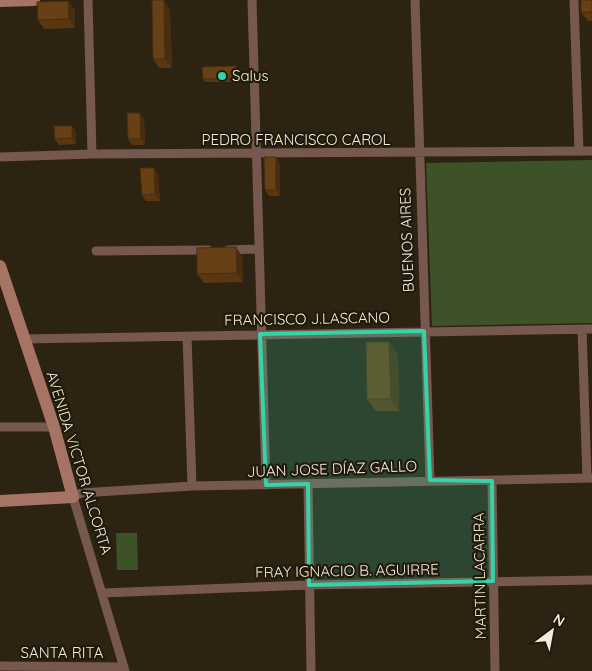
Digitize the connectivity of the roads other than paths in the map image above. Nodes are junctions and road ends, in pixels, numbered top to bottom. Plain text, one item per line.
1 (34, 0) edge
2 (88, 0) edge
3 (252, 0) edge
4 (415, 0) edge
5 (574, 0) edge
6 (0, 1) edge
7 (592, 151) edge
8 (579, 152) junction
9 (256, 153) junction
10 (418, 153) junction
11 (92, 154) junction
12 (0, 157) edge
13 (258, 249) junction
14 (96, 251) dead end
15 (0, 266) edge
16 (592, 329) edge
17 (582, 330) junction
18 (424, 331) junction
19 (260, 334) junction
20 (187, 336) junction
21 (23, 339) junction
22 (0, 427) edge
23 (54, 427) junction
24 (590, 478) edge
25 (430, 480) junction
26 (492, 480) junction
27 (266, 484) junction
28 (308, 484) junction
29 (192, 486) junction
30 (73, 497) junction
31 (0, 501) edge
32 (592, 580) edge
33 (493, 581) junction
34 (309, 585) junction
35 (102, 593) junction
36 (0, 666) edge
37 (125, 669) edge
38 (311, 671) edge
39 (495, 671) edge

1 - 6 main road
2 - 11 street
3 - 9 street
4 - 10 street, BUENOS AIRES
5 - 8 street
7 - 8 street, PEDRO FRANCISCO CAROL
8 - 10 street, PEDRO FRANCISCO CAROL
9 - 10 street, PEDRO FRANCISCO CAROL
9 - 11 street, PEDRO FRANCISCO CAROL
9 - 13 street
10 - 18 street, BUENOS AIRES
11 - 12 street, PEDRO FRANCISCO CAROL
13 - 14 street
13 - 19 street
15 - 21 main road, AVENIDA VICTOR ALCORTA
16 - 17 street, FRANCISCO J.LASCANO
17 - 18 street, FRANCISCO J.LASCANO
17 - 24 street
18 - 19 street, FRANCISCO J.LASCANO
18 - 25 street, BUENOS AIRES
19 - 20 street, FRANCISCO J.LASCANO
19 - 27 street
20 - 21 street, FRANCISCO J.LASCANO
20 - 29 street
21 - 23 main road, AVENIDA VICTOR ALCORTA
22 - 23 street
23 - 30 main road, AVENIDA VICTOR ALCORTA
24 - 26 street, JUAN JOSE DÍAZ GALLO
25 - 26 street, JUAN JOSE DÍAZ GALLO
25 - 28 street, JUAN JOSE DÍAZ GALLO
26 - 33 street, MARTIN LACARRA
27 - 28 street, JUAN JOSE DÍAZ GALLO
27 - 29 street, JUAN JOSE DÍAZ GALLO
28 - 34 street
29 - 30 street, JUAN JOSE DÍAZ GALLO
30 - 31 main road
30 - 35 street, AVENIDA VICTOR ALCORTA
32 - 33 street, FRAY IGNACIO B. AGUIRRE
33 - 34 street, FRAY IGNACIO B. AGUIRRE
33 - 39 street, MARTIN LACARRA
34 - 35 street, FRAY IGNACIO B. AGUIRRE
34 - 38 street
35 - 37 street, AVENIDA VICTOR ALCORTA
36 - 37 street, SANTA RITA

